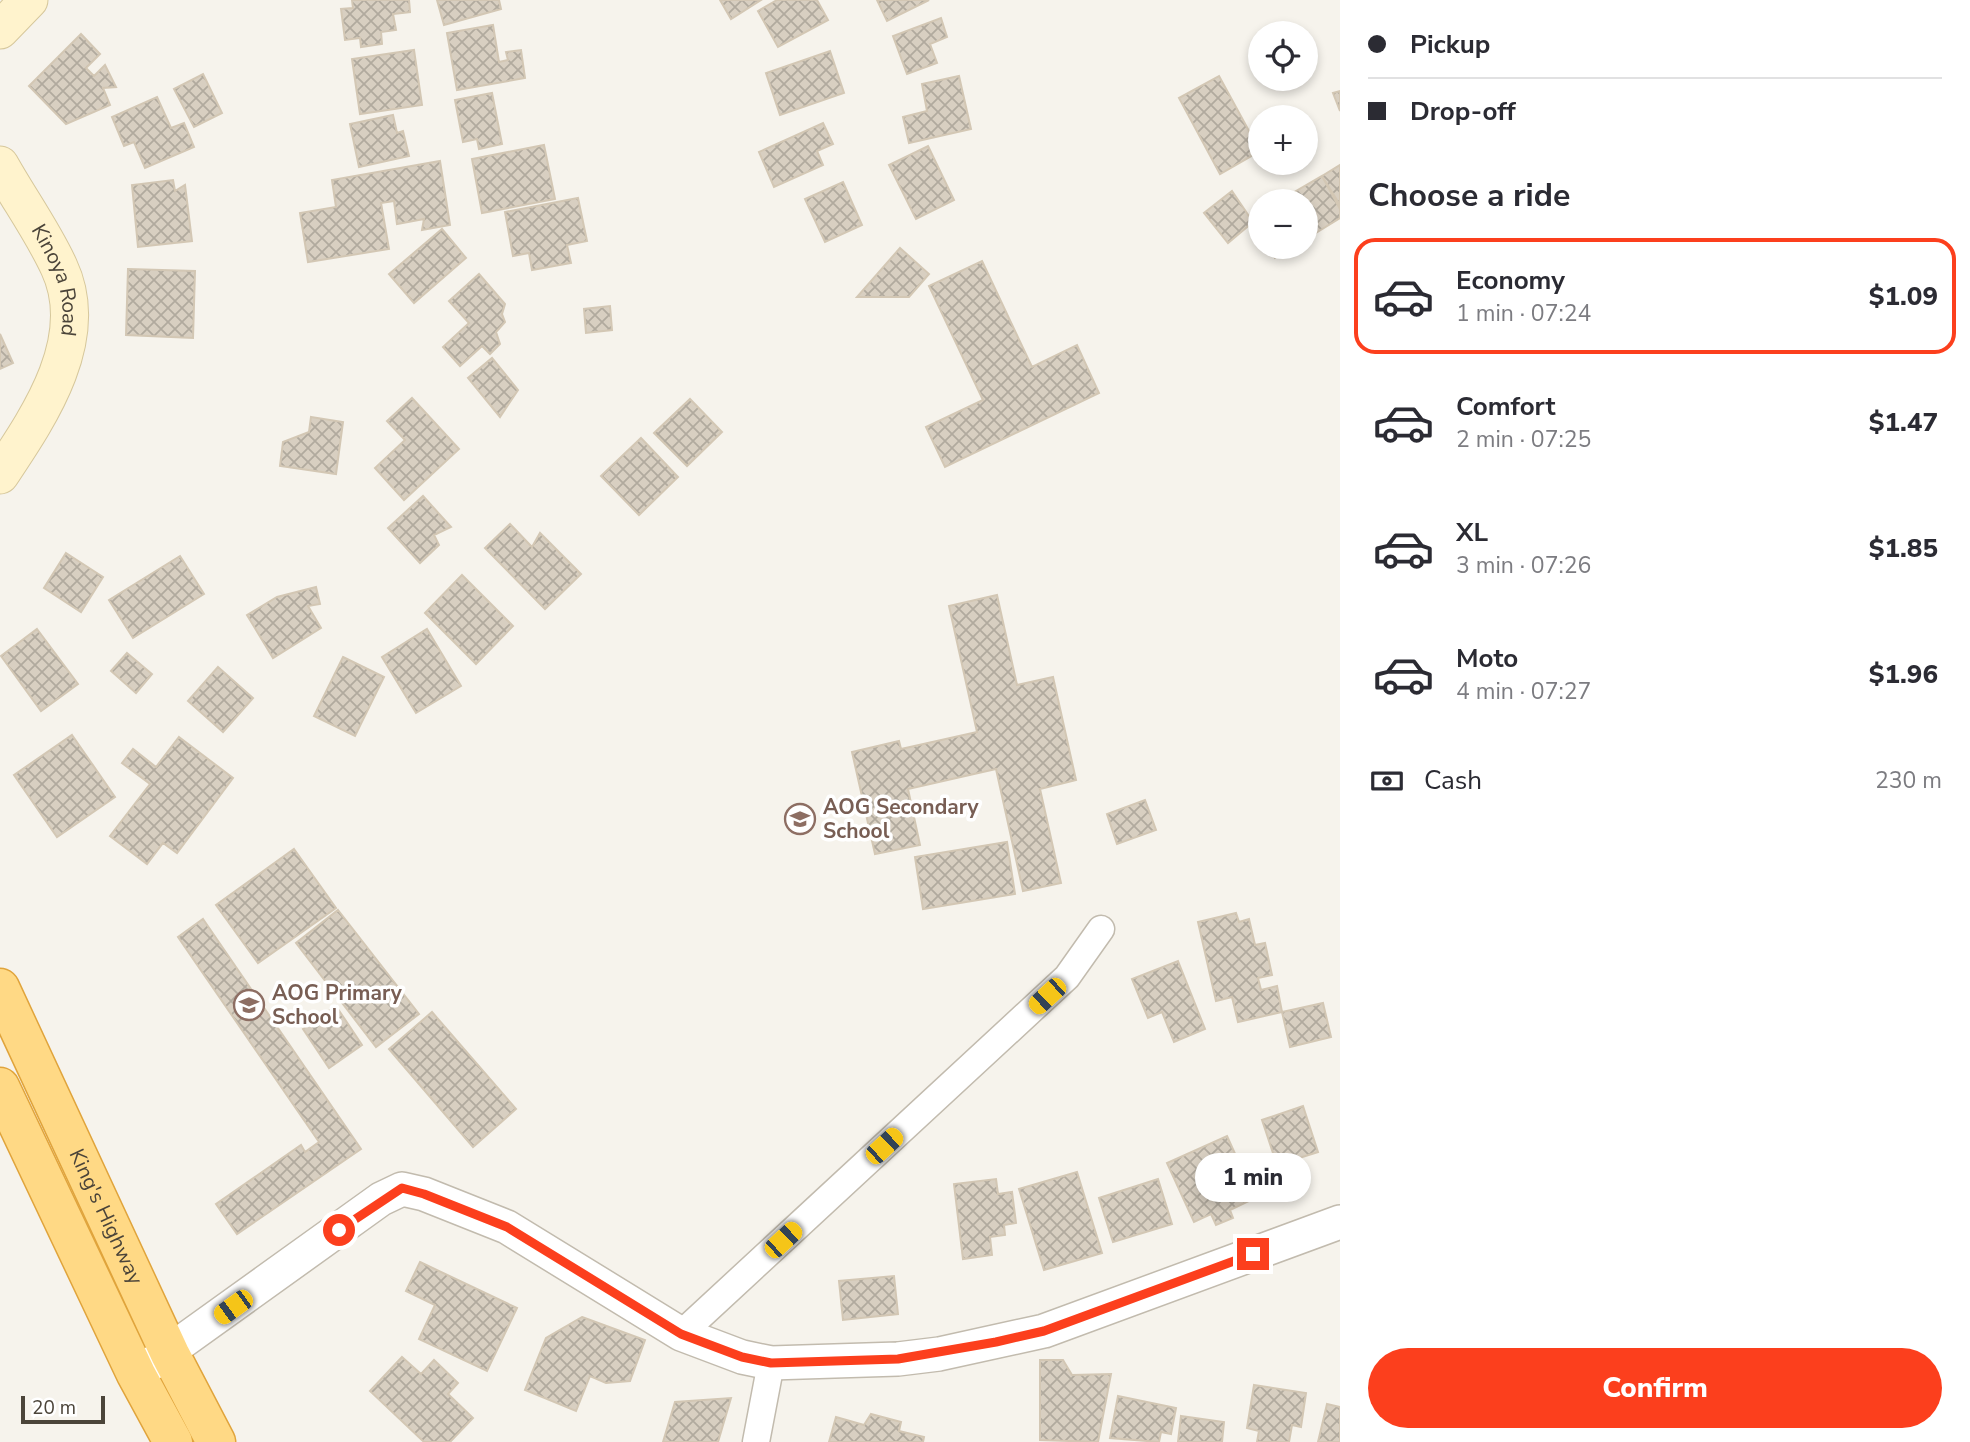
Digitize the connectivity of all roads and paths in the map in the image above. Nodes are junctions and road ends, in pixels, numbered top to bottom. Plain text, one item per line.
1 (29, 0) edge
2 (0, 30) edge
3 (0, 165) edge
4 (0, 475) edge
5 (1101, 929) dead end
6 (0, 988) edge
7 (0, 1087) edge
8 (1340, 1222) edge
9 (681, 1334) junction
10 (170, 1354) junction
11 (771, 1363) junction
12 (136, 1374) junction
13 (173, 1442) edge
14 (216, 1442) edge
15 (756, 1442) edge

1 - 2 main road
3 - 4 main road, Kinoya Road
5 - 9 street
6 - 10 highway, King's Highway
7 - 12 highway, King's Highway
8 - 11 street
9 - 10 street
9 - 11 street
10 - 12 street
10 - 14 highway, King's Highway
11 - 15 street
12 - 13 highway, King's Highway

